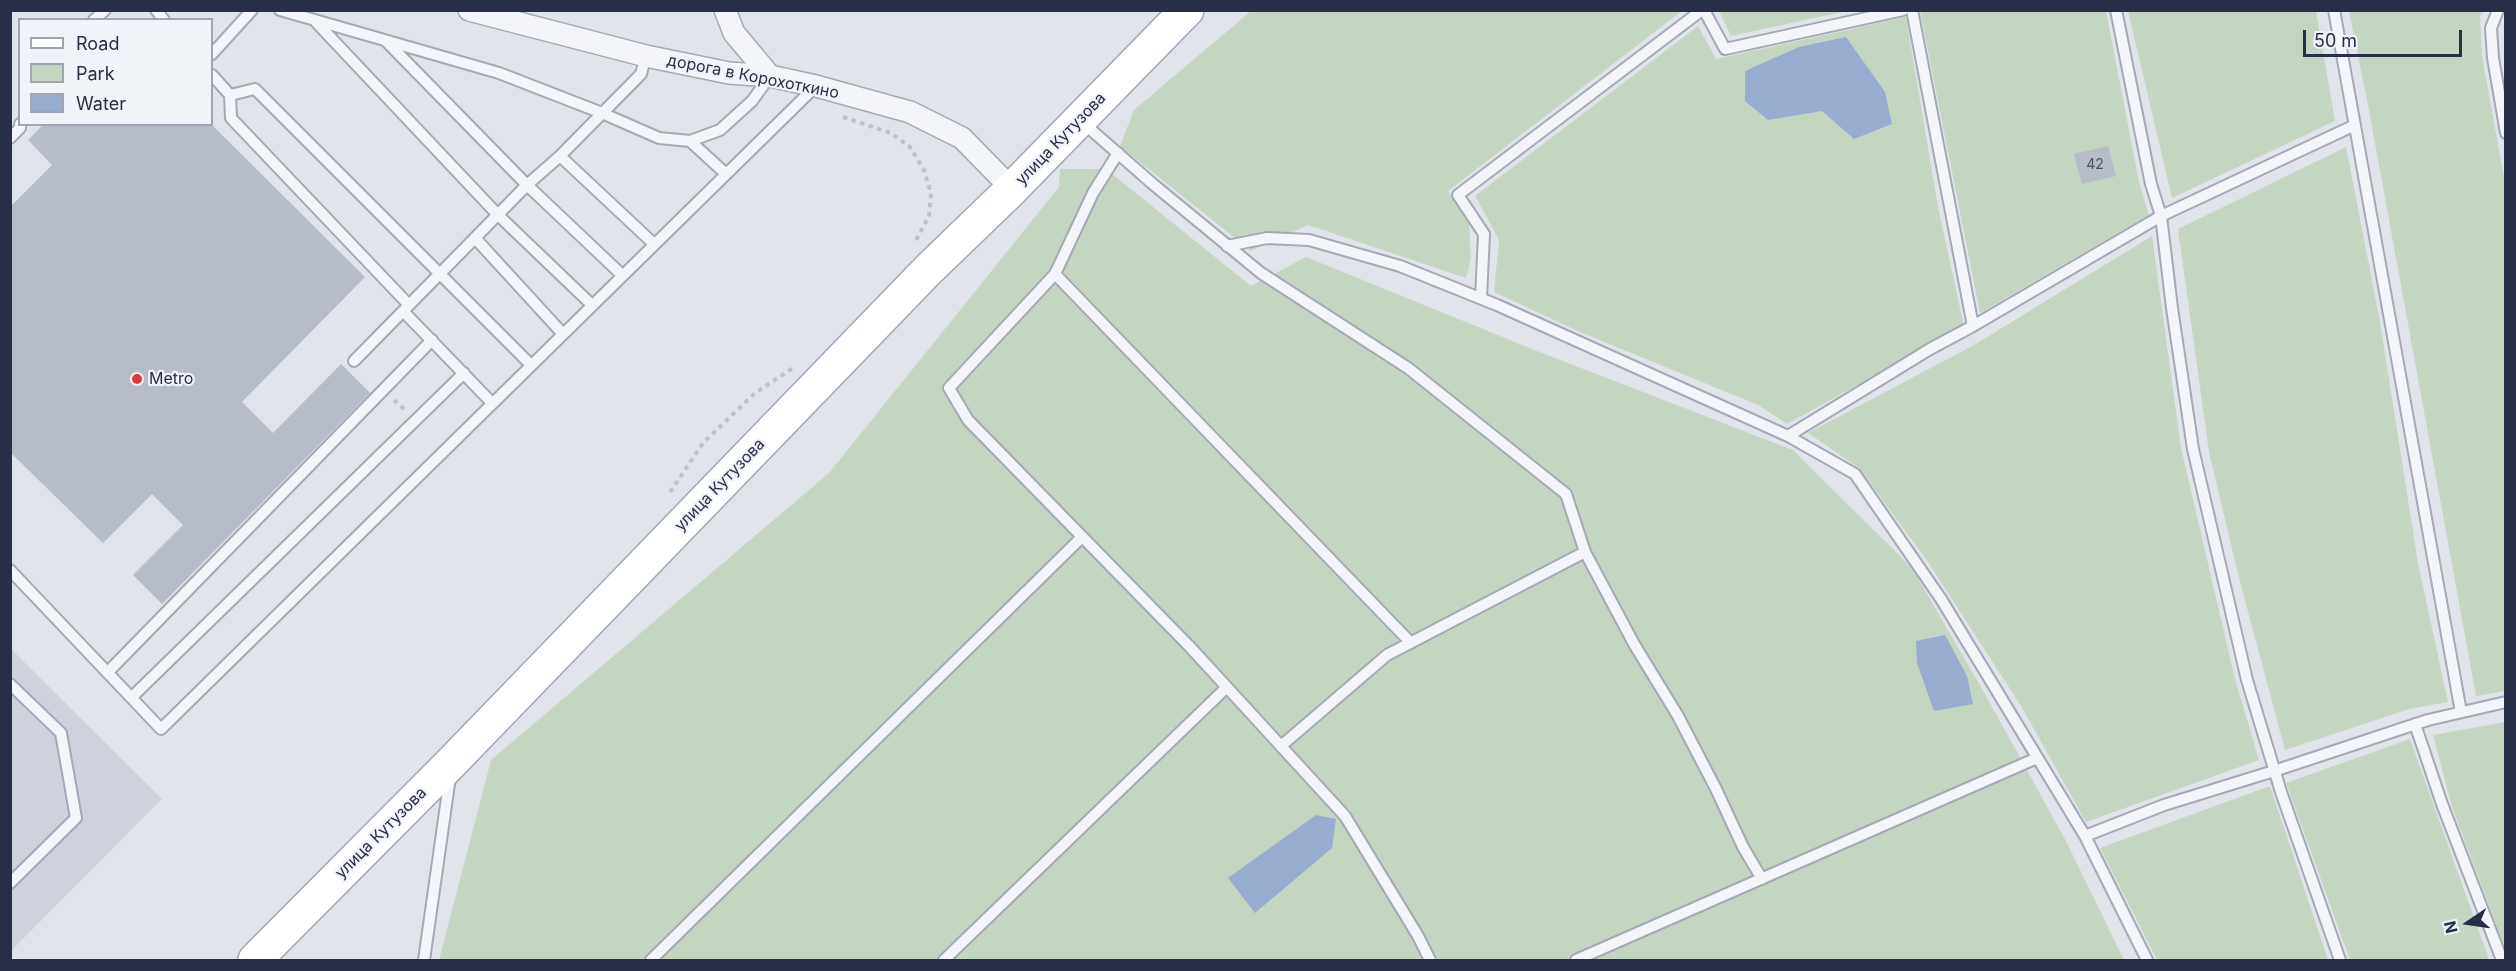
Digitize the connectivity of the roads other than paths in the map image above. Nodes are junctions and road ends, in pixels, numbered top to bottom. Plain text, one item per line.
1 (252, 10) edge
2 (280, 10) edge
3 (469, 10) edge
4 (725, 10) edge
5 (1187, 10) edge
6 (1703, 10) edge
7 (1904, 10) edge
8 (1912, 10) edge
9 (2116, 10) edge
10 (2334, 10) edge
11 (2498, 10) edge
12 (314, 20) junction
13 (386, 41) junction
14 (213, 53) edge
15 (646, 56) junction
16 (213, 76) edge
17 (770, 76) junction
18 (816, 86) junction
19 (230, 95) junction
20 (602, 113) junction
21 (1079, 120) junction
22 (2355, 125) junction
23 (20, 126) edge
24 (2505, 133) edge
25 (10, 138) edge
26 (690, 141) junction
27 (1118, 153) junction
28 (560, 156) junction
29 (726, 174) junction
30 (527, 185) junction
31 (1012, 189) junction
32 (498, 215) junction
33 (2161, 216) junction
34 (475, 238) junction
35 (654, 244) junction
36 (1227, 246) junction
37 (439, 274) junction
38 (1055, 274) junction
39 (622, 276) junction
40 (1481, 298) junction
41 (592, 305) junction
42 (406, 308) junction
43 (1973, 326) junction
44 (563, 334) junction
45 (432, 340) junction
46 (354, 361) dead end
47 (531, 365) junction
48 (464, 373) junction
49 (492, 403) junction
50 (1788, 436) junction
51 (1082, 537) junction
52 (1584, 552) junction
53 (10, 570) edge
54 (1411, 642) junction
55 (108, 672) junction
56 (10, 684) edge
57 (1227, 687) junction
58 (132, 698) junction
59 (2505, 702) edge
60 (2462, 712) junction
61 (2415, 724) junction
62 (1281, 746) junction
63 (2037, 758) junction
64 (452, 762) junction
65 (2274, 771) junction
66 (2085, 836) junction
67 (1762, 879) junction
68 (10, 883) edge
69 (255, 960) edge
70 (424, 960) edge
71 (651, 960) edge
72 (944, 960) edge
73 (1430, 960) edge
74 (1576, 960) edge
75 (2147, 960) edge
76 (2340, 960) edge
77 (2502, 960) edge

1 - 14 lane
2 - 12 lane
3 - 15 street, дорога в Корохоткино
4 - 17 street
5 - 21 main road, улица Кутузова
6 - 7 lane
6 - 40 lane
8 - 43 lane
9 - 33 lane
10 - 22 lane
11 - 24 lane
12 - 13 lane
12 - 32 lane
13 - 20 lane
13 - 30 lane
15 - 17 street, дорога в Корохоткино
15 - 20 lane
16 - 19 lane
17 - 18 street, дорога в Корохоткино
17 - 26 lane
18 - 29 lane
18 - 31 street, дорога в Корохоткино
19 - 37 lane
19 - 42 lane
20 - 26 lane
20 - 28 lane
21 - 27 lane
21 - 31 main road, улица Кутузова
22 - 33 lane
22 - 60 lane
23 - 25 lane
26 - 29 lane
27 - 36 lane
27 - 38 lane
28 - 30 lane
28 - 35 lane
29 - 35 lane
30 - 32 lane
30 - 39 lane
31 - 64 main road, улица Кутузова
32 - 34 lane
32 - 41 lane
33 - 43 lane
33 - 65 lane
34 - 37 lane
34 - 44 lane
35 - 39 lane
36 - 40 lane
36 - 52 lane
37 - 42 lane
37 - 47 lane
38 - 51 lane
38 - 54 lane
39 - 41 lane
40 - 50 lane
41 - 44 lane
42 - 45 lane
42 - 46 lane
43 - 50 lane
44 - 47 lane
45 - 48 lane
45 - 55 lane
47 - 49 lane
48 - 49 lane
48 - 58 lane
49 - 58 lane
50 - 63 lane
51 - 57 lane
51 - 71 lane
52 - 54 lane
52 - 67 lane
53 - 55 lane
54 - 62 lane
55 - 58 lane
56 - 68 lane
57 - 62 lane
57 - 72 lane
59 - 60 lane
60 - 61 lane
61 - 65 lane
61 - 77 lane
62 - 73 lane
63 - 66 lane
63 - 67 lane
64 - 69 main road, улица Кутузова
64 - 70 lane
65 - 66 lane
65 - 76 lane
66 - 75 lane
67 - 74 lane

